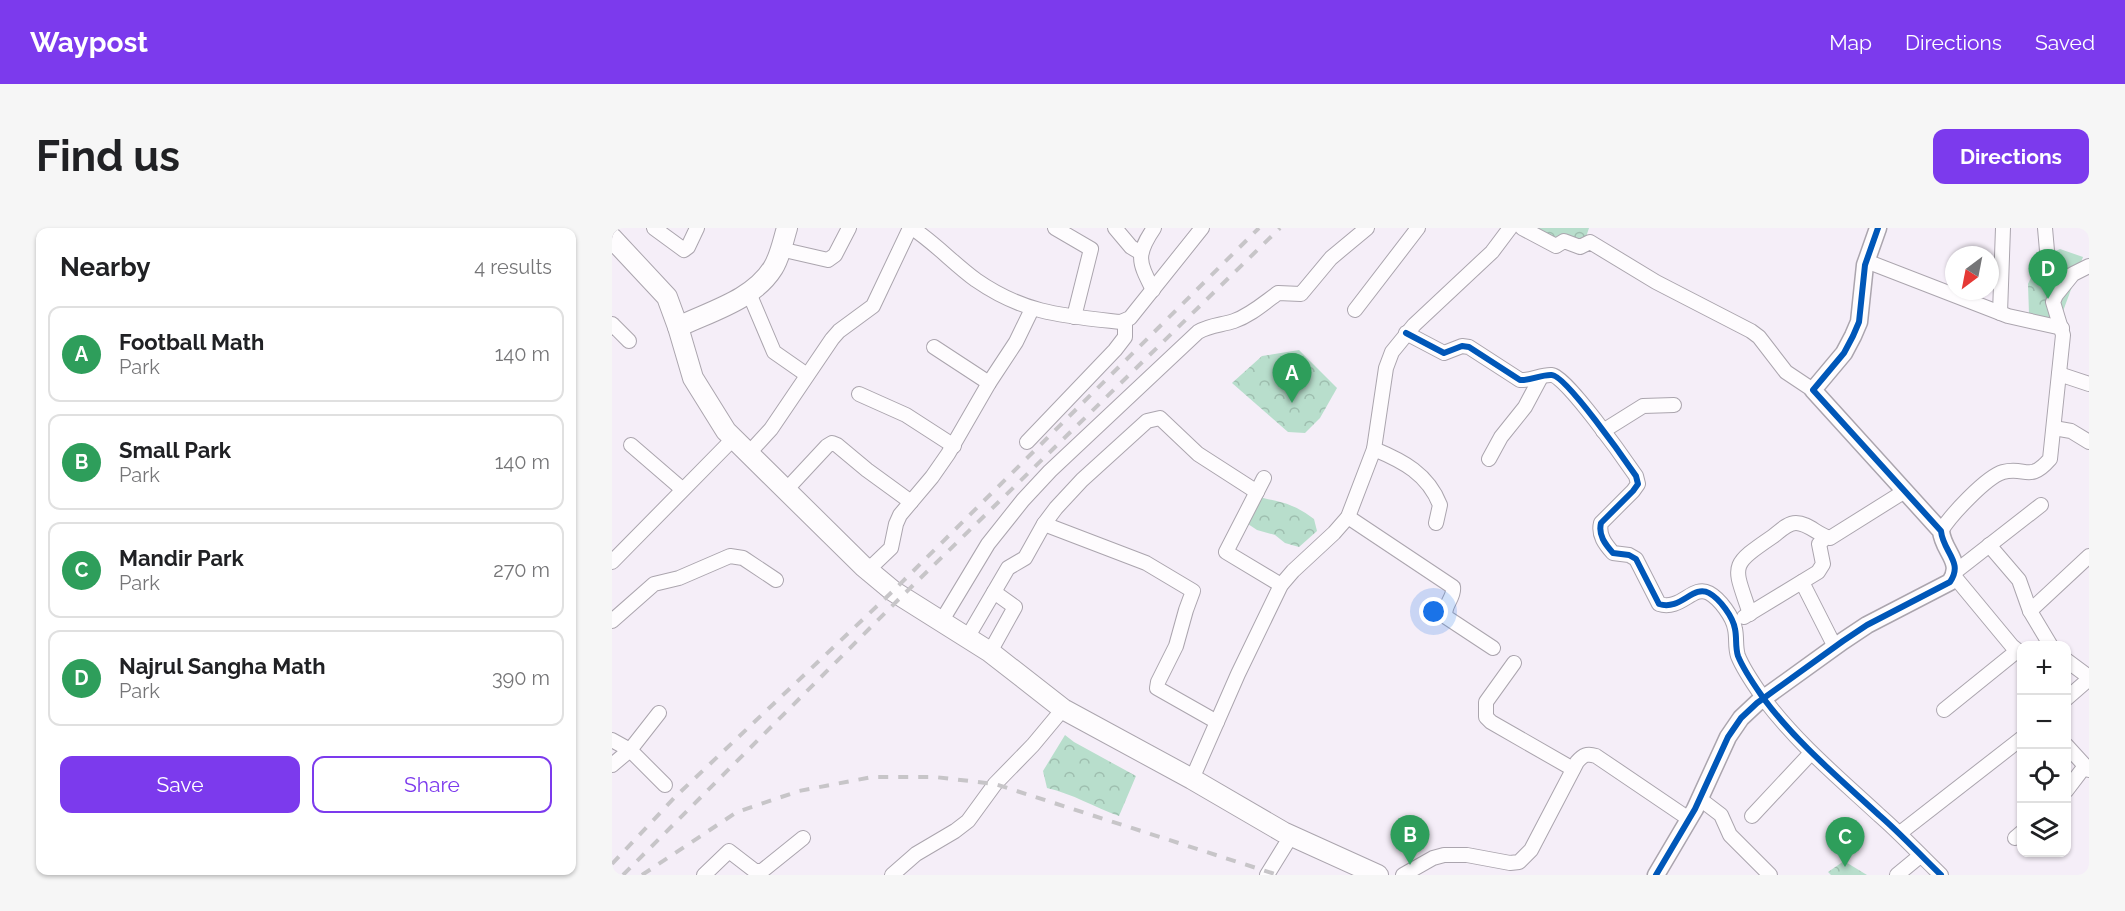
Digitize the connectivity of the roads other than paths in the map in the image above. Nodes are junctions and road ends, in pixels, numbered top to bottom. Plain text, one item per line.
1 (654, 228) edge
2 (697, 228) edge
3 (787, 228) edge
4 (849, 228) edge
5 (909, 228) edge
6 (1055, 228) edge
7 (1115, 228) edge
8 (1154, 228) edge
9 (1202, 228) edge
10 (1367, 228) edge
11 (1418, 228) edge
12 (1510, 228) edge
13 (1522, 228) edge
14 (1592, 228) edge
15 (1878, 228) edge
16 (2003, 228) edge
17 (2045, 228) edge
18 (612, 238) edge
19 (1587, 242) junction
20 (780, 249) junction
21 (1141, 253) junction
22 (1866, 261) junction
23 (2089, 266) edge
24 (2069, 278) junction
25 (1153, 290) junction
26 (749, 293) junction
27 (1032, 309) junction
28 (1355, 310) dead end
29 (2000, 313) junction
30 (1074, 317) junction
31 (1125, 321) junction
32 (612, 324) edge
33 (678, 327) junction
34 (2062, 327) junction
35 (1406, 333) junction
36 (629, 341) dead end
37 (934, 347) dead end
38 (2059, 374) junction
39 (807, 375) junction
40 (1541, 377) junction
41 (989, 383) junction
42 (2089, 384) edge
43 (1813, 390) junction
44 (859, 394) dead end
45 (1674, 405) dead end
46 (2054, 428) junction
47 (1603, 430) junction
48 (734, 438) junction
49 (1027, 442) dead end
50 (2089, 442) edge
51 (631, 445) dead end
52 (954, 446) junction
53 (1374, 448) junction
54 (748, 453) junction
55 (1489, 459) dead end
56 (1264, 478) dead end
57 (682, 489) junction
58 (786, 490) junction
59 (1905, 491) junction
60 (1257, 492) junction
61 (911, 502) junction
62 (2041, 505) dead end
63 (1348, 517) junction
64 (1436, 523) dead end
65 (1044, 524) junction
66 (1941, 531) junction
67 (1826, 537) junction
68 (1989, 545) junction
69 (2089, 556) edge
70 (612, 562) edge
71 (868, 570) junction
72 (1954, 574) junction
73 (776, 580) dead end
74 (1802, 582) junction
75 (1281, 585) junction
76 (994, 592) junction
77 (2030, 611) junction
78 (1750, 614) junction
79 (612, 621) edge
80 (941, 622) junction
81 (1734, 624) junction
82 (967, 638) junction
83 (2049, 641) edge
84 (1835, 647) junction
85 (1493, 648) dead end
86 (2017, 650) edge
87 (990, 652) junction
88 (2017, 654) edge
89 (1514, 663) dead end
90 (2071, 663) edge
91 (2089, 678) edge
92 (2071, 695) edge
93 (1763, 698) junction
94 (1063, 709) junction
95 (1944, 710) dead end
96 (659, 713) dead end
97 (1217, 722) junction
98 (612, 740) edge
99 (2017, 742) edge
100 (2070, 749) edge
101 (630, 750) junction
102 (1811, 753) junction
103 (612, 765) edge
104 (2087, 768) edge
105 (1573, 769) junction
106 (1192, 779) junction
107 (665, 785) dead end
108 (2071, 786) edge
109 (1700, 799) junction
110 (1752, 816) dead end
111 (1689, 819) junction
112 (1900, 833) junction
113 (1292, 836) junction
114 (803, 838) dead end
115 (1920, 856) junction
116 (704, 875) edge
117 (892, 875) edge
118 (1267, 875) edge
119 (1378, 875) edge
120 (1403, 875) edge
121 (1656, 875) edge
122 (1770, 875) edge
123 (1897, 875) edge
124 (1941, 875) edge

1 - 2 street
3 - 20 main road
4 - 20 street
5 - 27 street
5 - 39 street
6 - 30 street
7 - 21 street
8 - 21 street
9 - 25 street
10 - 80 street
11 - 28 street
12 - 35 street
13 - 19 street
14 - 19 street
15 - 22 street
16 - 29 street
17 - 24 street
18 - 33 main road
19 - 43 street
20 - 26 main road
21 - 25 street
22 - 29 street
22 - 43 street
23 - 24 street
24 - 34 street
25 - 31 street
26 - 33 main road
26 - 39 street
27 - 30 street
27 - 41 street
29 - 34 street
30 - 31 street
31 - 49 street
32 - 36 street
33 - 48 main road
34 - 38 street
35 - 40 street
35 - 53 street
37 - 41 street
38 - 42 street
38 - 46 street
39 - 54 street
40 - 47 street
40 - 55 street
41 - 52 street
43 - 59 street
44 - 52 street
45 - 47 street
46 - 50 street
46 - 66 street
47 - 81 street
48 - 54 main road
48 - 57 street
51 - 57 street
52 - 61 street
53 - 63 street
53 - 64 street
54 - 58 main road
56 - 60 street
57 - 70 street
58 - 61 street
58 - 71 main road
59 - 66 street
59 - 67 street
60 - 65 street
60 - 75 street
61 - 71 street
62 - 68 street
63 - 75 street
63 - 85 street
65 - 76 street
65 - 97 street
66 - 72 street
67 - 74 street
67 - 78 street
68 - 72 street
68 - 77 street
69 - 77 street
71 - 80 main road
72 - 84 street
72 - 86 street
73 - 79 street
74 - 78 street
74 - 84 street
75 - 97 street
76 - 82 street
76 - 87 street
77 - 83 street
78 - 81 street
80 - 82 main road
81 - 93 street
82 - 87 main road
84 - 93 street
87 - 94 main road
88 - 95 street
89 - 105 street
90 - 91 street
91 - 92 street
93 - 102 street
93 - 109 street
94 - 106 main road
94 - 117 street
96 - 101 street
97 - 106 street
98 - 101 street
99 - 112 street
100 - 104 street
101 - 103 street
101 - 107 street
102 - 110 street
102 - 112 street
104 - 108 street
105 - 111 street
105 - 120 street
106 - 113 main road
109 - 111 street
109 - 122 street
111 - 121 street
112 - 115 street
113 - 118 street
113 - 119 main road
114 - 116 street
115 - 123 street
115 - 124 street

